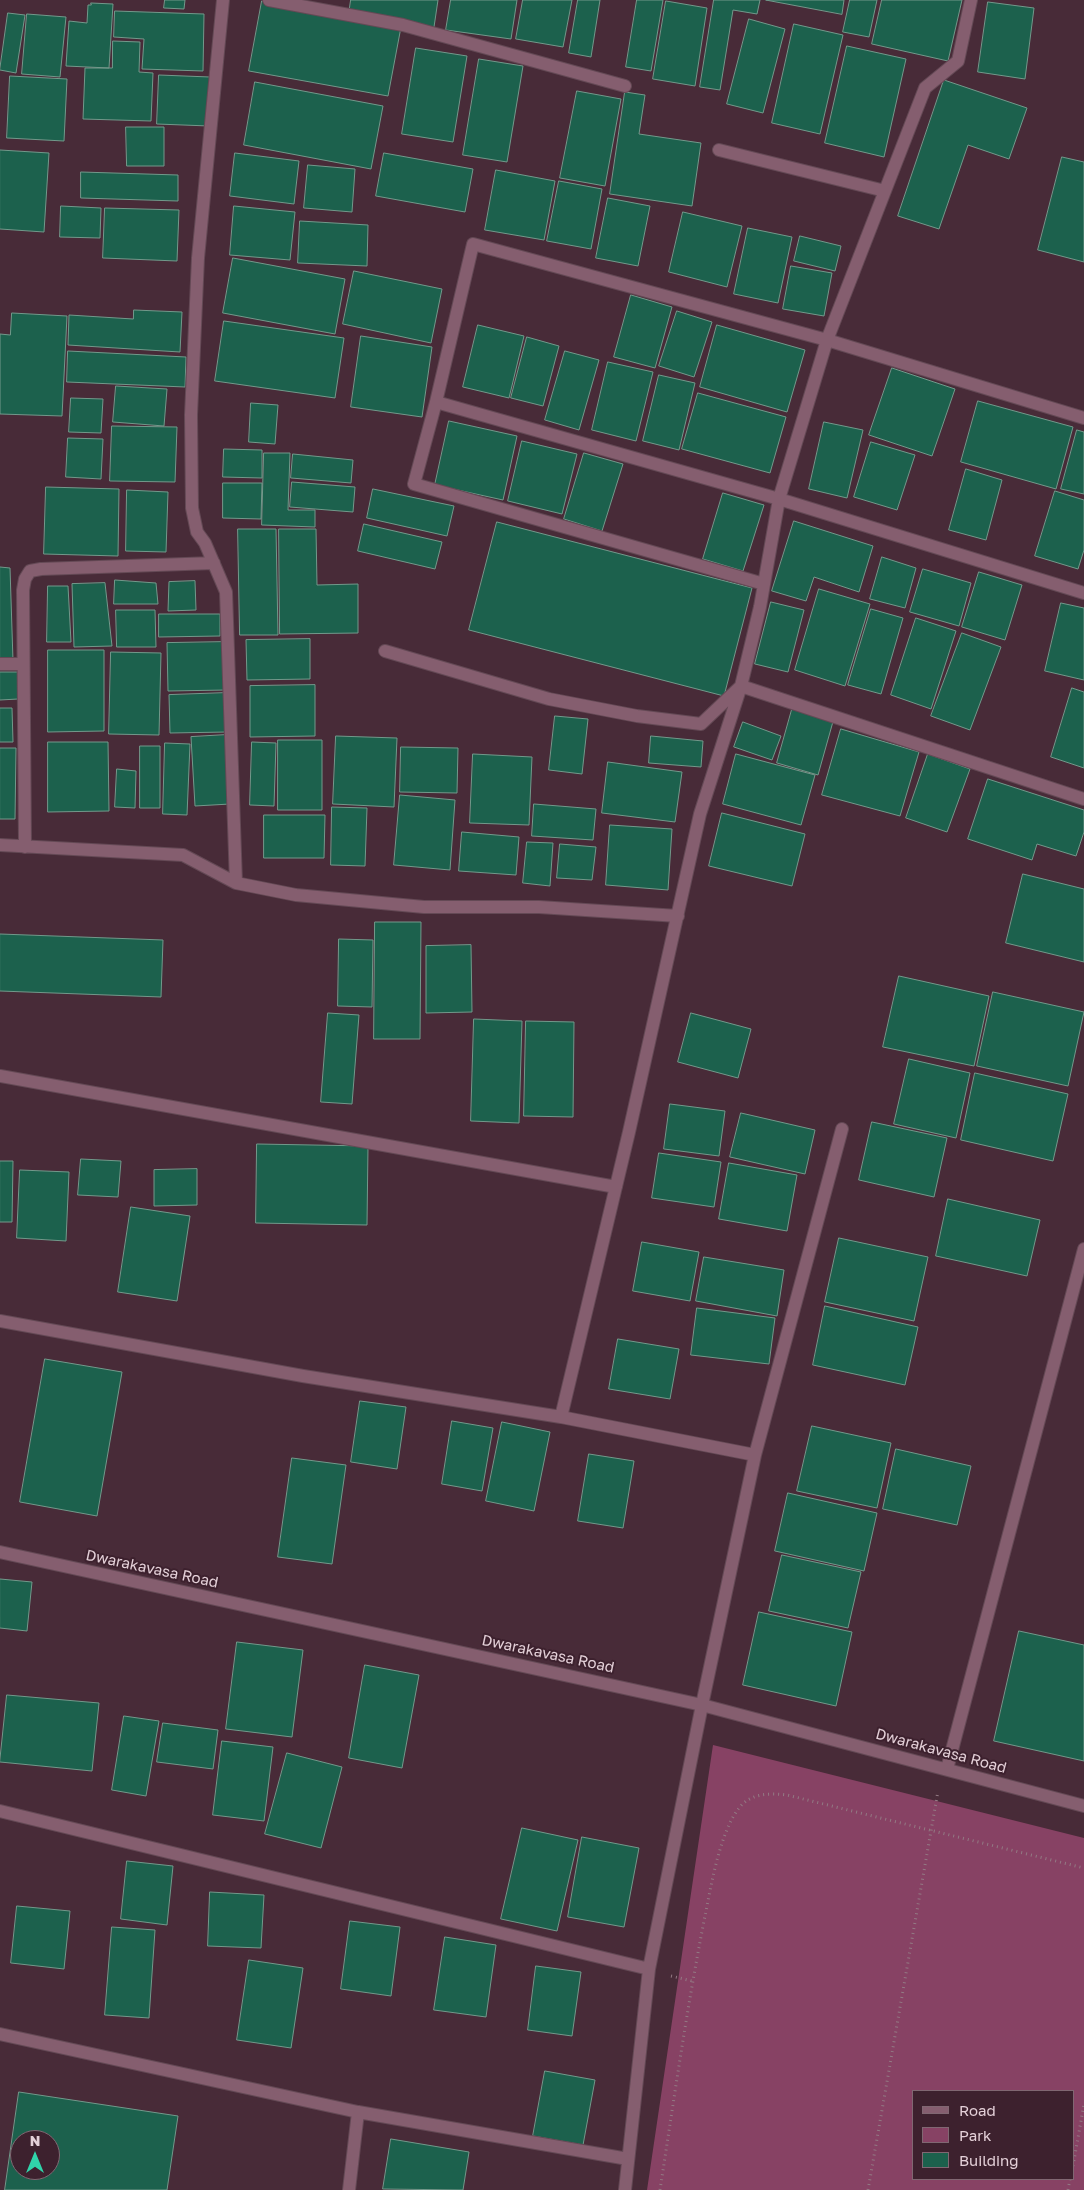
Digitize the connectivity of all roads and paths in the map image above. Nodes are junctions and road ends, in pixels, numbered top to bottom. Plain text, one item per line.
1 (223, 0) edge
2 (269, 0) edge
3 (971, 0) edge
4 (625, 86) dead end
5 (719, 150) dead end
6 (885, 191) junction
7 (827, 340) junction
8 (436, 402) junction
9 (1084, 418) edge
10 (779, 499) junction
11 (214, 563) junction
12 (764, 584) junction
13 (1084, 593) edge
14 (384, 651) dead end
15 (0, 664) edge
16 (23, 664) junction
17 (741, 686) junction
18 (1084, 800) edge
19 (0, 845) edge
20 (24, 847) junction
21 (236, 883) junction
22 (678, 916) junction
23 (0, 1076) edge
24 (842, 1129) dead end
25 (616, 1187) junction
26 (1084, 1248) edge
27 (0, 1321) edge
28 (561, 1417) junction
29 (755, 1456) junction
30 (0, 1552) edge
31 (702, 1705) junction
32 (945, 1769) junction
33 (1084, 1806) edge
34 (0, 1811) edge
35 (930, 1830) junction
36 (1084, 1868) edge
37 (649, 1969) junction
38 (0, 2034) edge
39 (1084, 2104) edge
40 (358, 2112) junction
41 (628, 2159) junction
42 (1074, 2160) edge
43 (349, 2190) edge
44 (625, 2190) edge
45 (660, 2190) edge
46 (868, 2190) edge

1 - 11 street
2 - 4 street
3 - 6 street
5 - 6 street
6 - 7 street
7 - 8 street
7 - 9 street
7 - 10 street
8 - 10 street
8 - 12 street
10 - 12 street
10 - 13 street
11 - 16 street
11 - 21 street
12 - 17 street
14 - 17 street
15 - 16 street
16 - 20 street
17 - 18 street
17 - 22 street
19 - 20 street
20 - 21 street
21 - 22 street
22 - 25 street
23 - 25 street
24 - 29 street
25 - 28 street
26 - 32 street
27 - 28 street
28 - 29 street
29 - 31 street
30 - 31 street, Dwarakavasa Road
31 - 32 street, Dwarakavasa Road
31 - 37 street
32 - 33 street, Dwarakavasa Road
32 - 35 path
34 - 37 street
35 - 36 path
35 - 45 path
35 - 46 path
37 - 41 street
38 - 40 street
39 - 42 path
40 - 41 street
40 - 43 street
41 - 44 street

